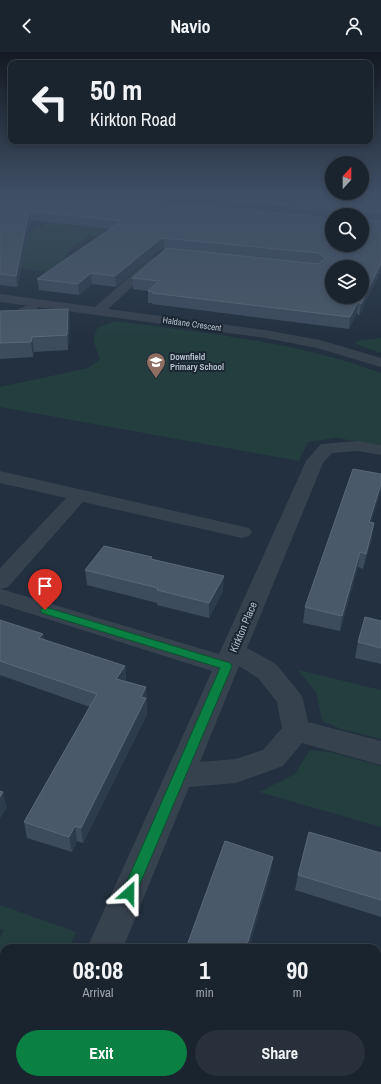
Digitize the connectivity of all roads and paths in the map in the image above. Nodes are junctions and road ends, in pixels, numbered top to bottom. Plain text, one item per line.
1 (164, 253) edge
2 (0, 298) edge
3 (38, 303) junction
4 (98, 311) junction
5 (0, 315) edge
6 (381, 363) edge
7 (381, 450) edge
8 (0, 477) edge
9 (79, 495) junction
10 (242, 532) dead end
11 (0, 582) edge
12 (0, 596) edge
13 (230, 658) junction
14 (296, 730) junction
15 (381, 753) edge
16 (180, 776) junction
17 (107, 944) edge

1 - 4 street
2 - 3 street, Haldane Crescent
3 - 4 street, Haldane Crescent
3 - 5 lane
4 - 6 street, Haldane Crescent
7 - 13 street, Kirkton Place
8 - 9 street
9 - 10 street
9 - 11 street
12 - 13 street
13 - 14 street
13 - 16 street, Kirkton Place
14 - 15 street
14 - 16 street
16 - 17 street, Kirkton Place

